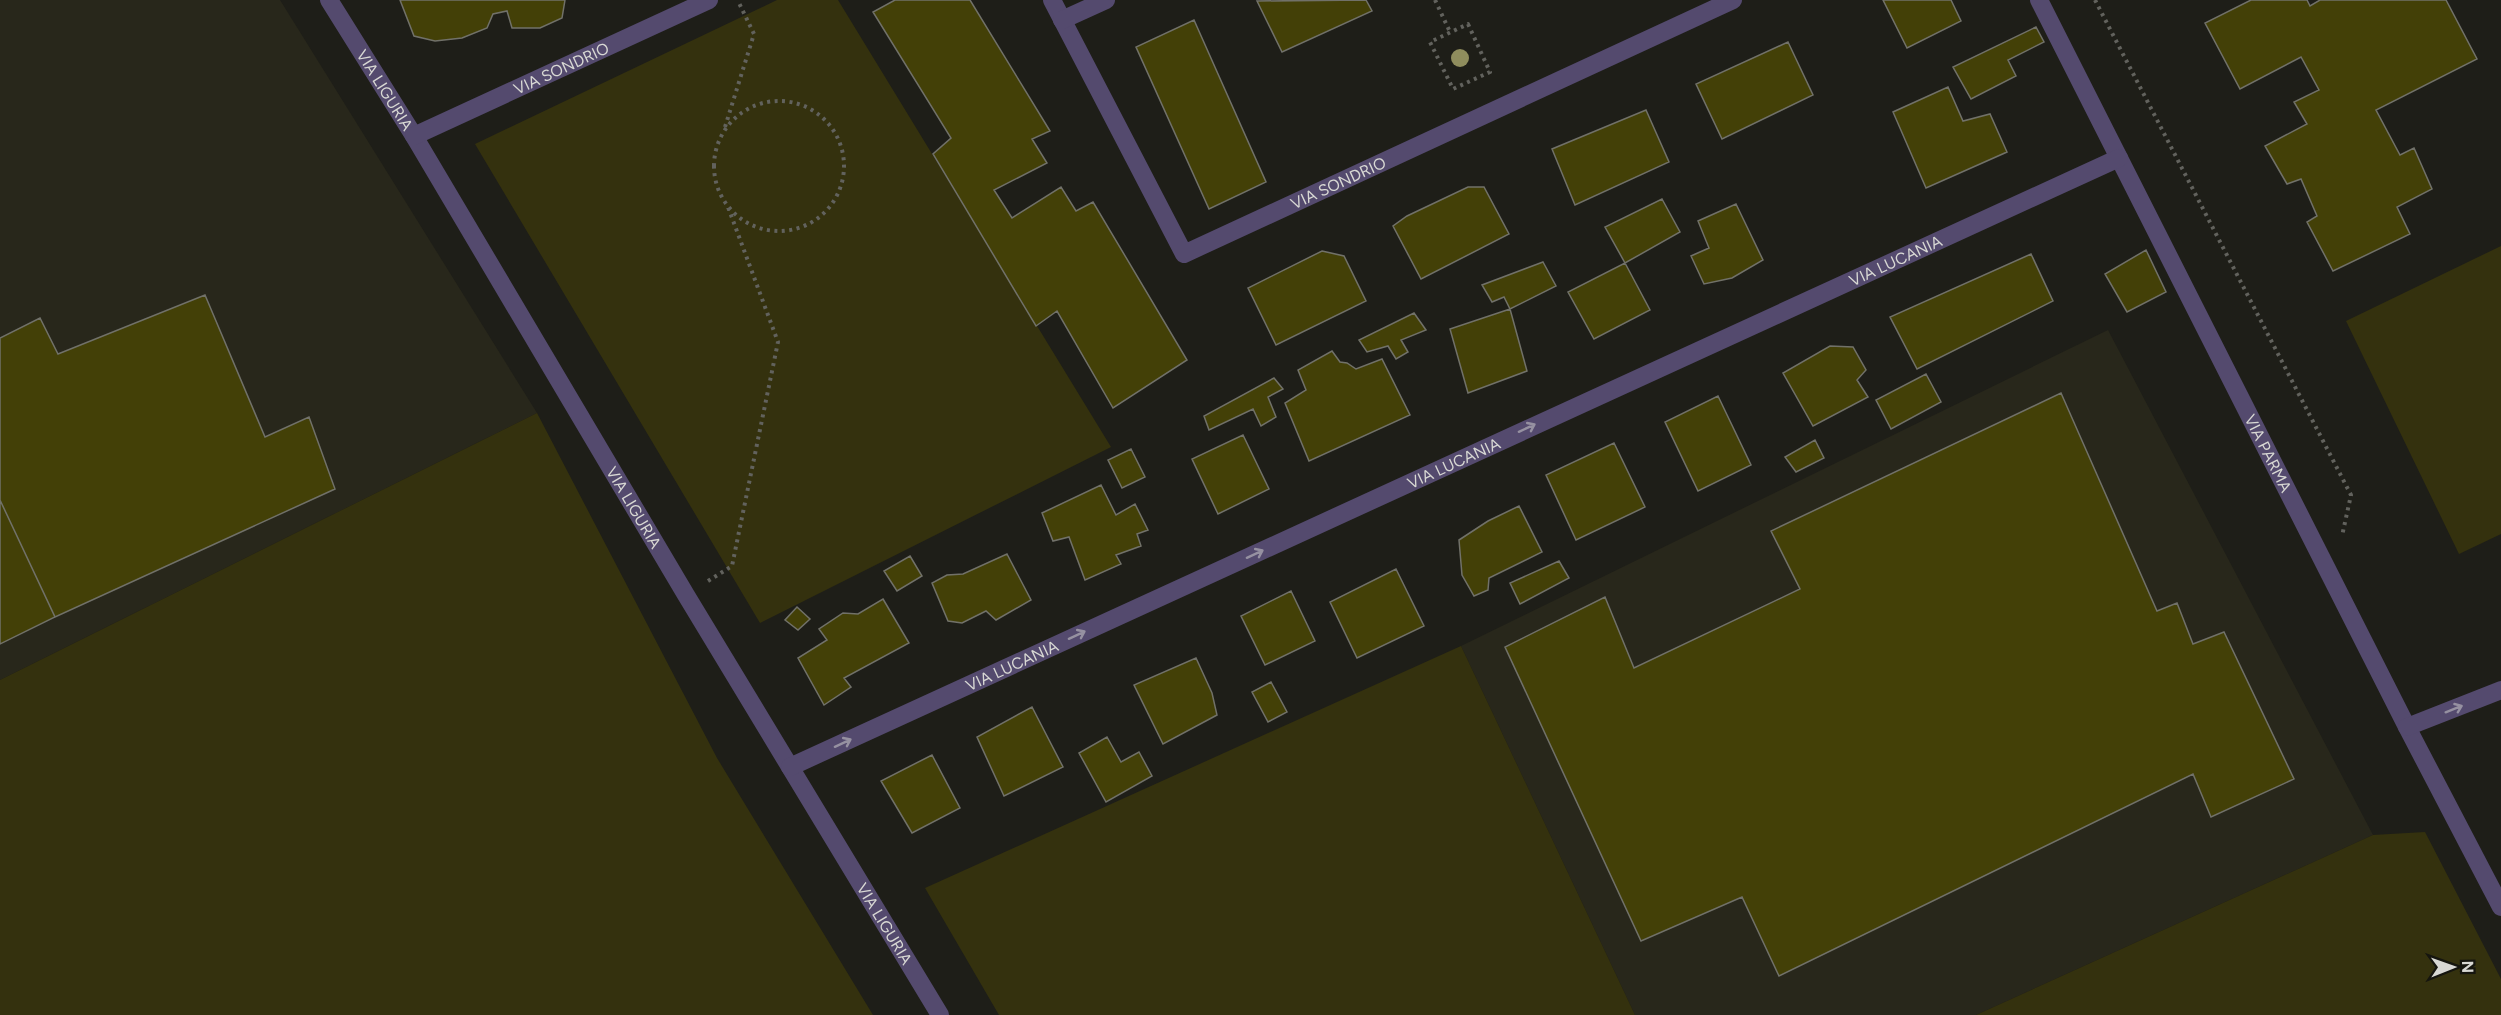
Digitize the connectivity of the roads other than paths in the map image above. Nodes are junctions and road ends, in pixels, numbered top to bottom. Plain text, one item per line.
1 (329, 0) edge
2 (709, 0) edge
3 (1052, 0) edge
4 (1106, 0) edge
5 (1733, 0) edge
6 (2039, 0) edge
7 (1062, 20) junction
8 (414, 136) junction
9 (2119, 158) junction
10 (2501, 690) edge
11 (2407, 727) junction
12 (790, 767) junction
13 (2501, 907) edge
14 (940, 1015) edge

1 - 8 street, VIA LIGURIA
2 - 8 street, VIA SONDRIO
3 - 7 street, VIA SONDRIO
4 - 7 street
5 - 7 street, VIA SONDRIO
6 - 9 street, VIA PARMA
8 - 12 street, VIA LIGURIA
9 - 11 street, VIA PARMA
12 -> 9 street, VIA LUCANIA
11 -> 10 street
11 - 13 street, VIA PARMA
12 - 14 street, VIA LIGURIA

